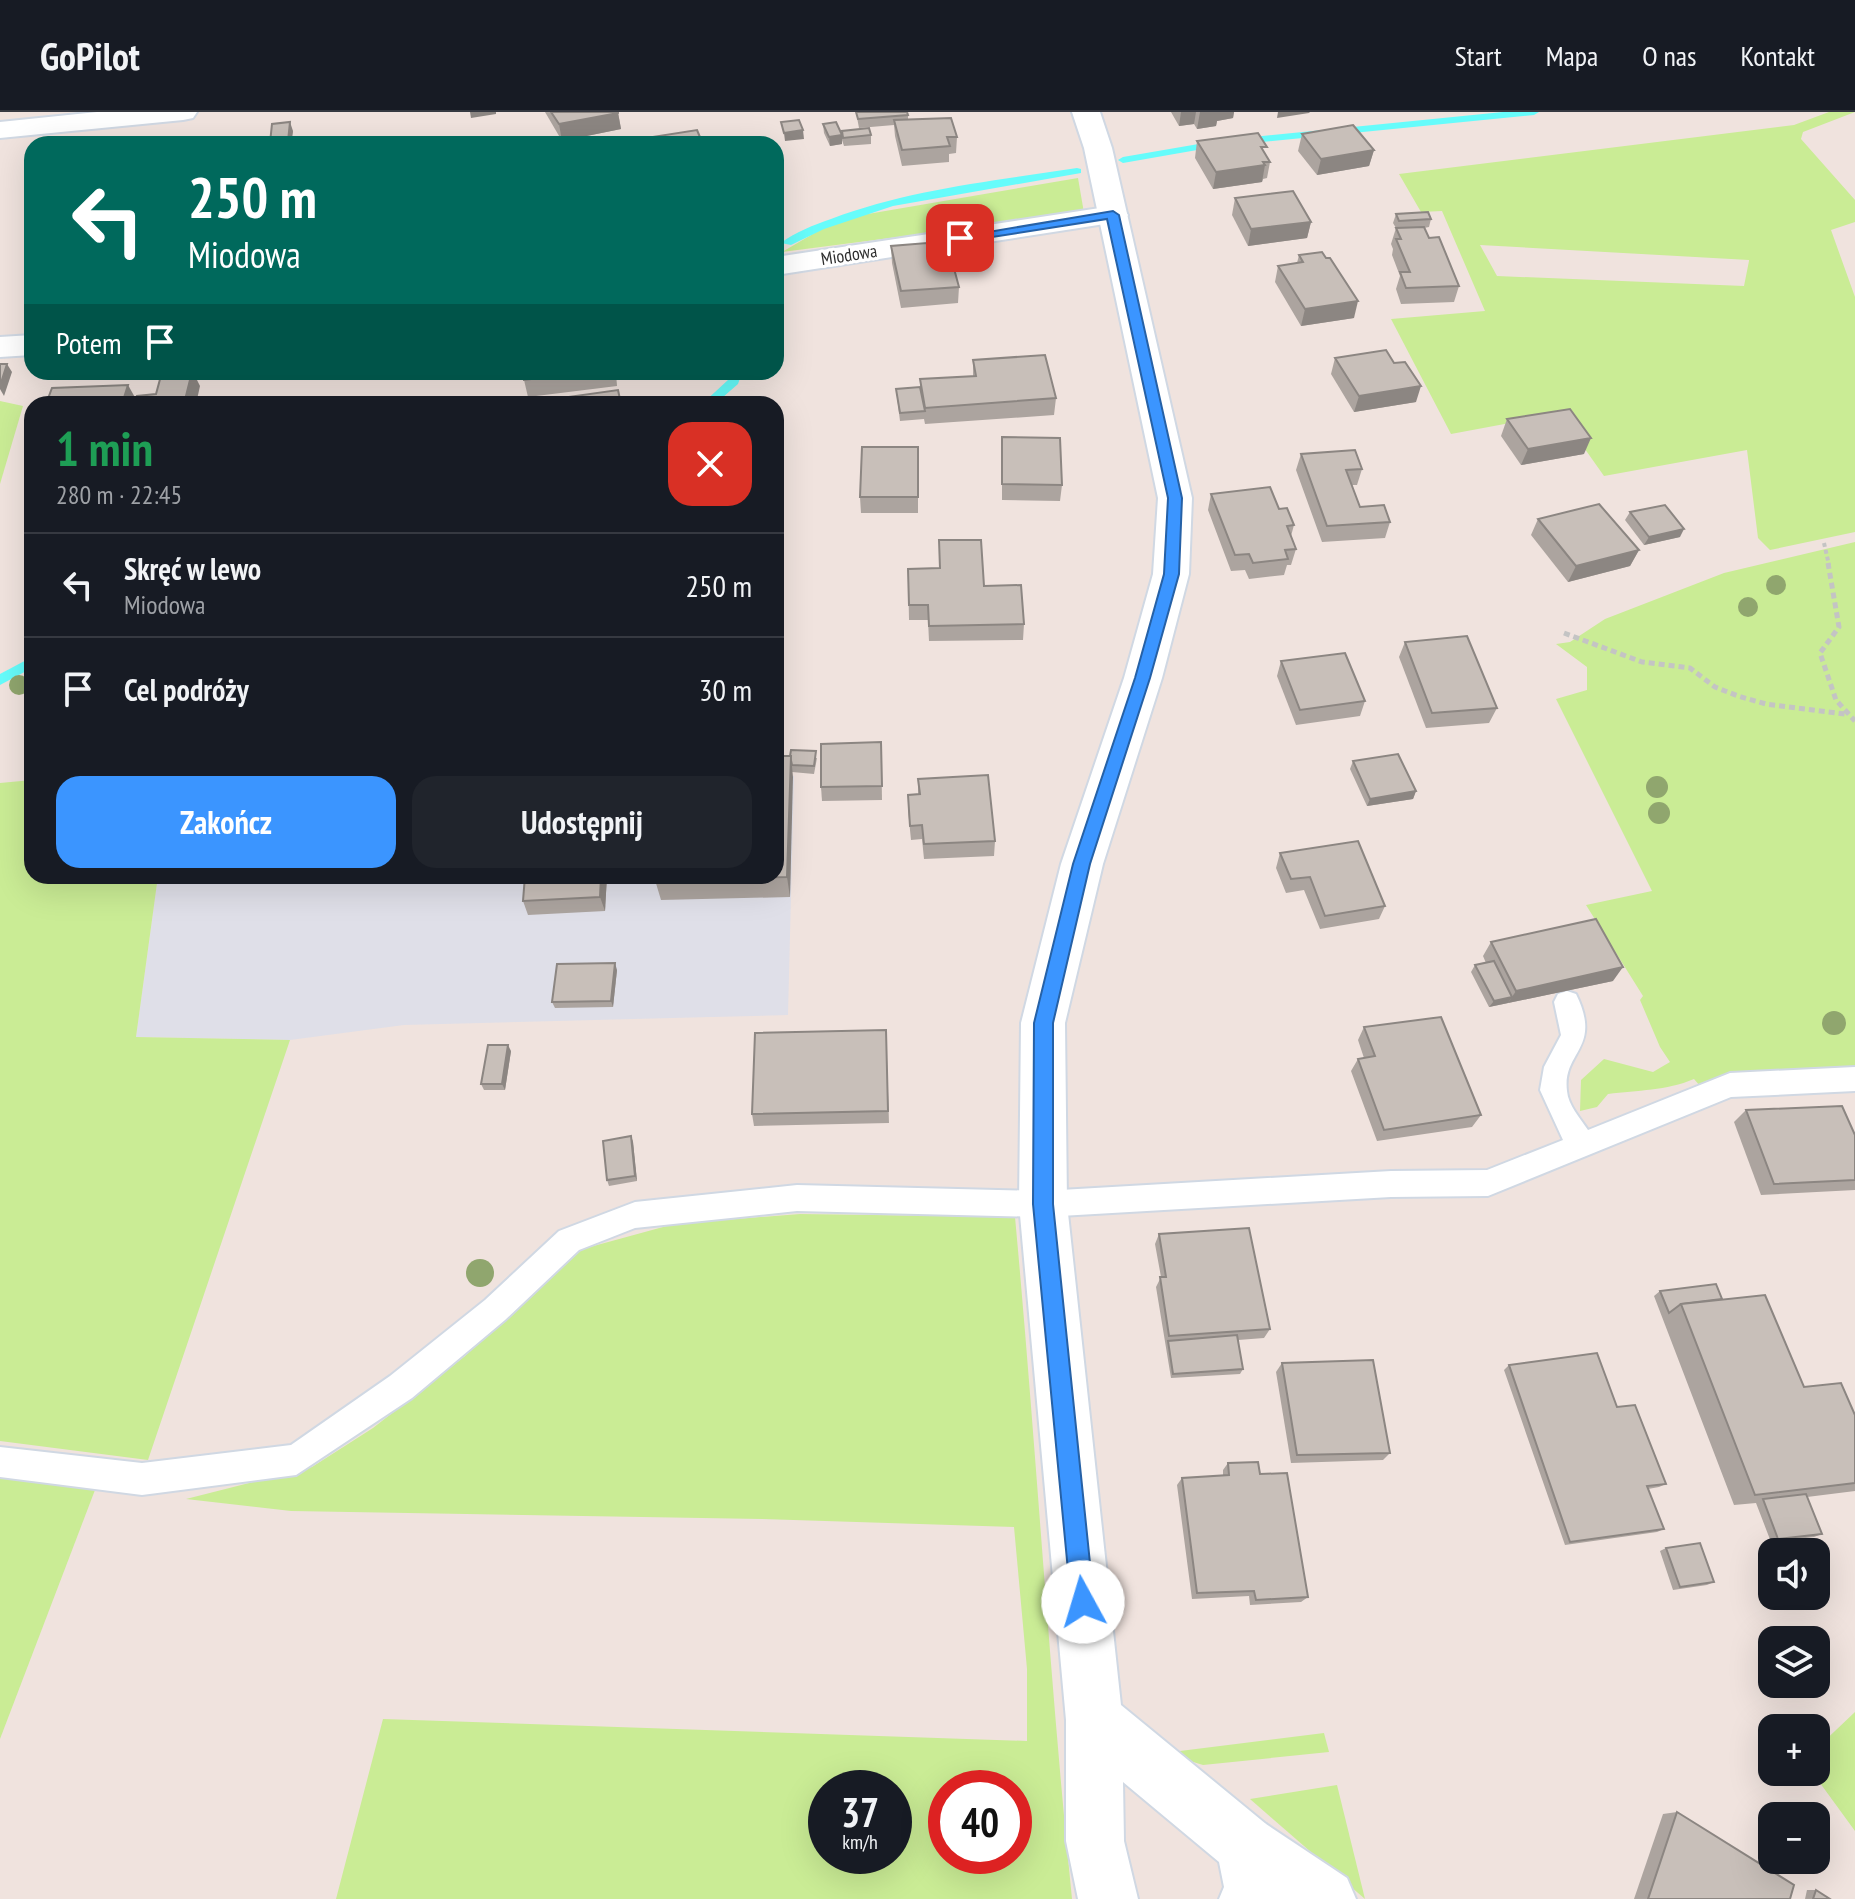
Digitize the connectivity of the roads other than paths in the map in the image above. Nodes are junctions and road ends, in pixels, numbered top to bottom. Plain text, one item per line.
1 (183, 112) edge
2 (1086, 112) edge
3 (0, 130) edge
4 (1113, 215) junction
5 (784, 265) edge
6 (24, 346) edge
7 (0, 347) edge
8 (1567, 1002) edge
9 (1855, 1079) edge
10 (1581, 1143) junction
11 (1043, 1204) junction
12 (0, 1462) edge
13 (1094, 1720) junction
14 (1247, 1872) edge
15 (1108, 1899) edge
16 (1326, 1899) edge

1 - 3 street
2 - 4 street
4 - 5 street, Miodowa
4 - 11 street
6 - 7 street
8 - 10 lane
9 - 10 lane
10 - 11 lane
11 - 12 lane
11 - 13 street
13 - 14 street
13 - 15 street
14 - 16 street

